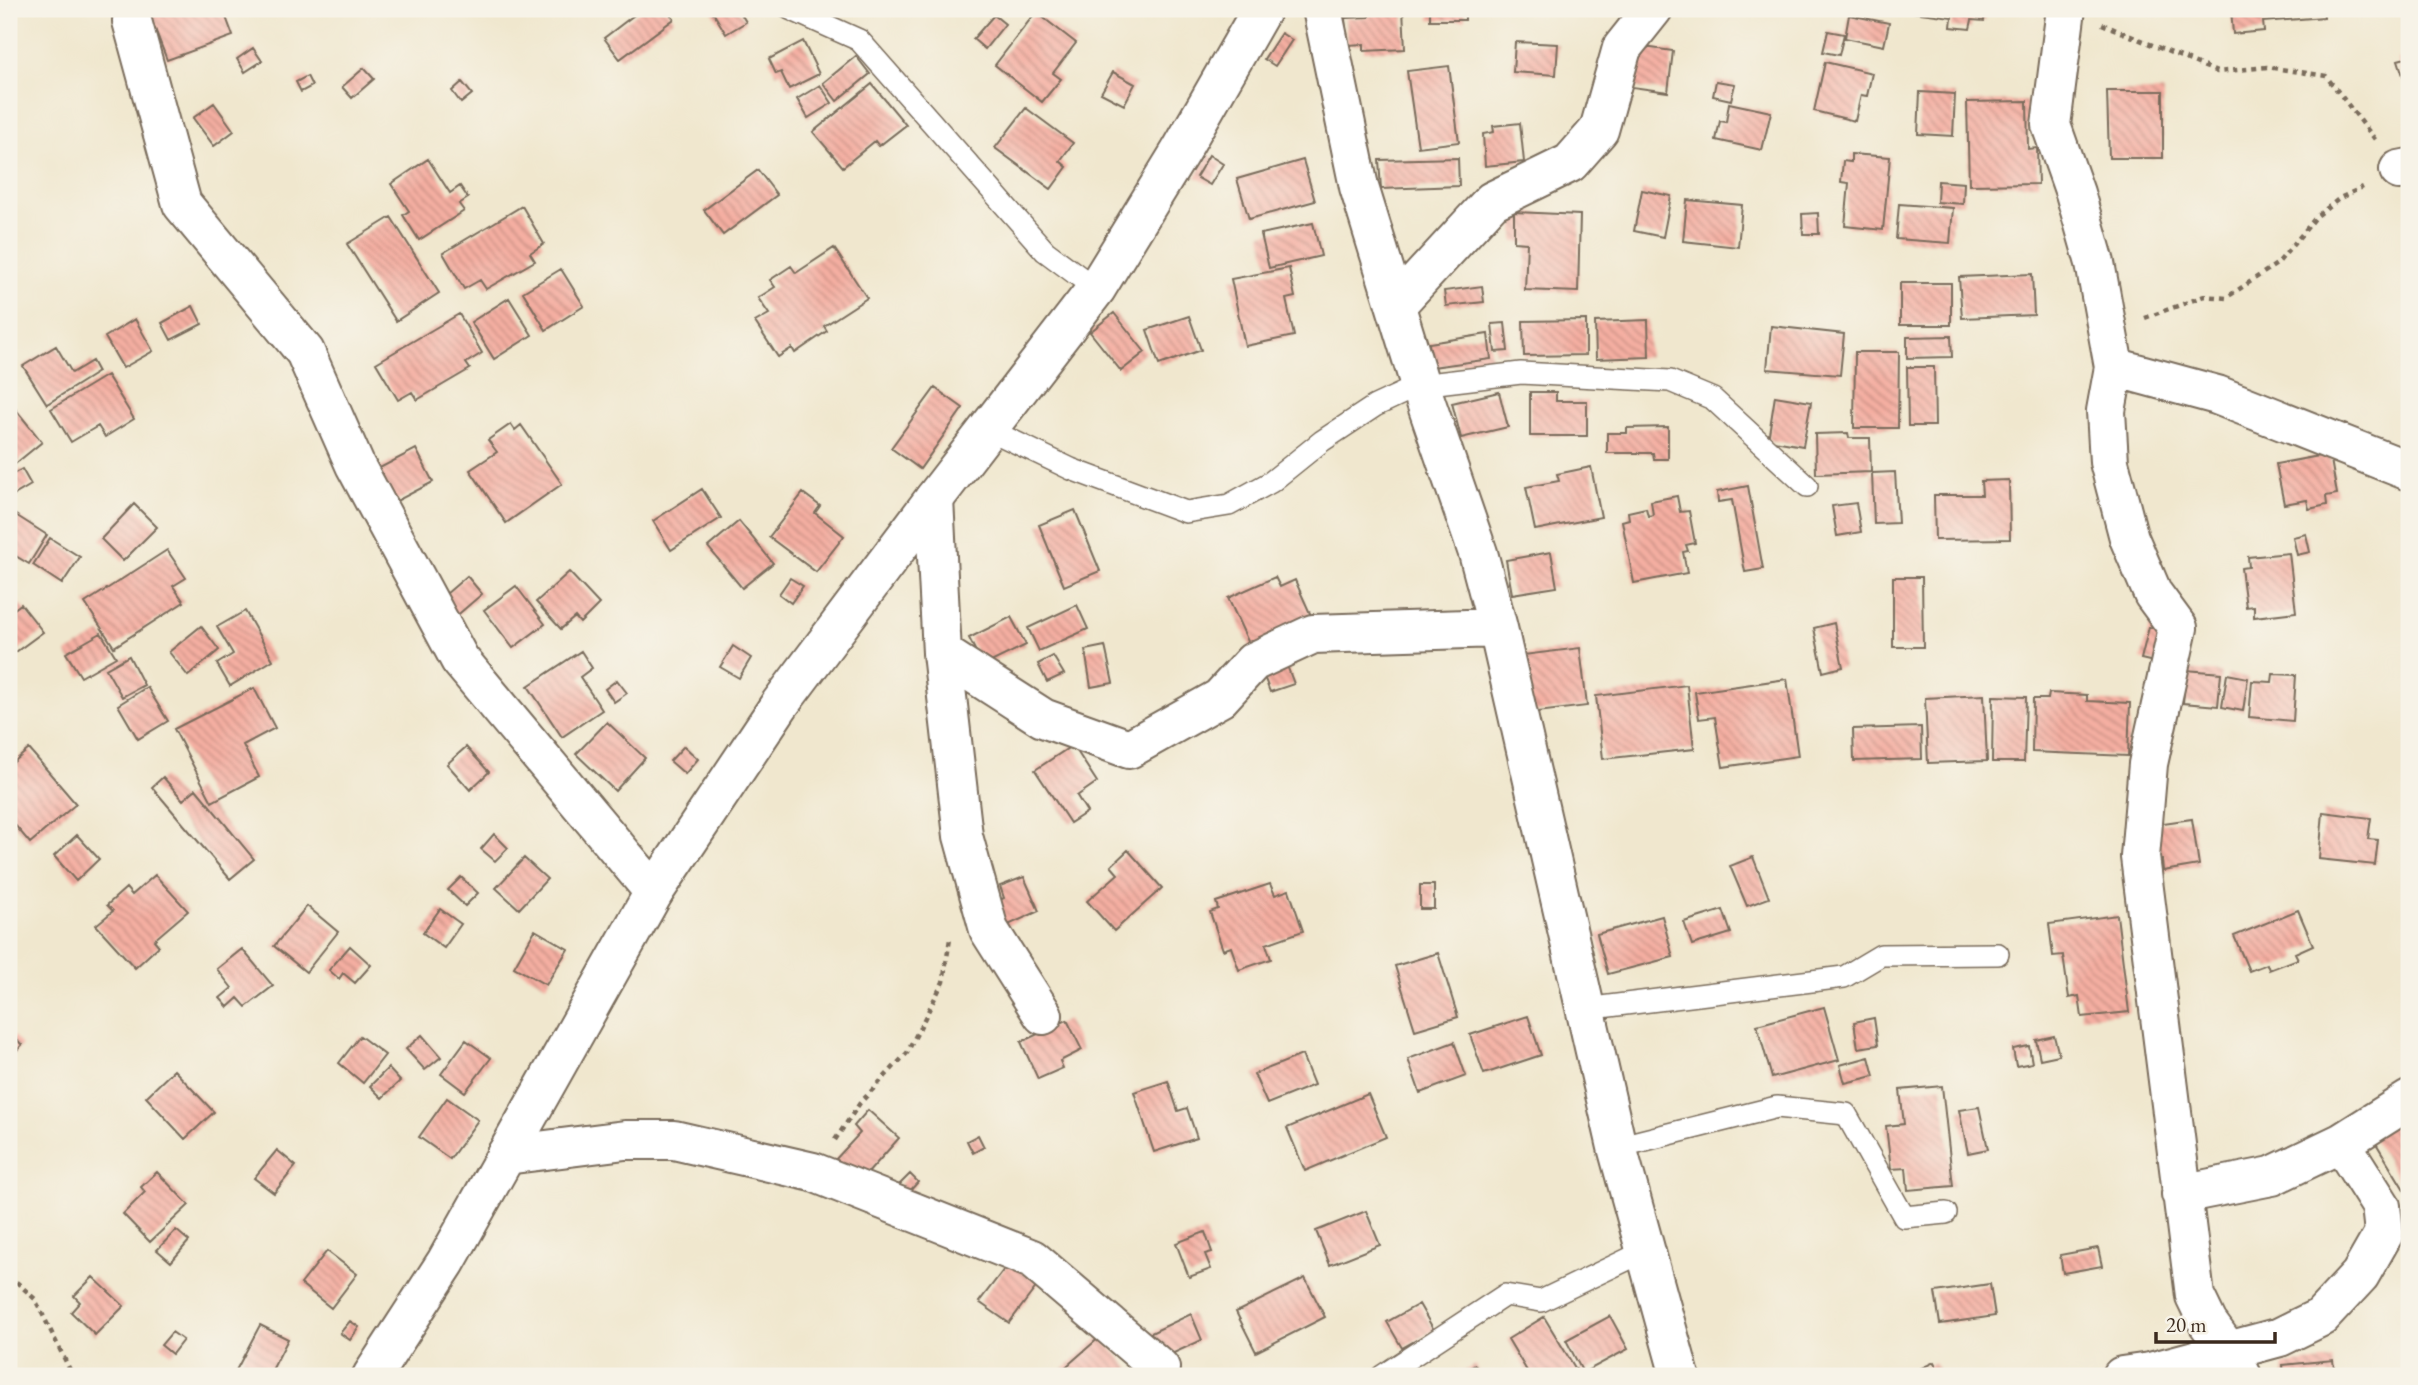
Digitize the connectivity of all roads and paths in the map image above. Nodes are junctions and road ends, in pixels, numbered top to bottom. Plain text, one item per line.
1 (790, 9) edge
2 (1262, 9) edge
3 (1322, 9) edge
4 (1653, 9) edge
5 (2080, 14) edge
6 (132, 21) dead end
7 (2404, 169) edge
8 (1096, 289) junction
9 (1396, 305) junction
10 (2114, 367) junction
11 (1420, 385) junction
12 (988, 429) junction
13 (2409, 471) edge
14 (1807, 486) dead end
15 (934, 499) junction
16 (1498, 628) junction
17 (942, 653) junction
18 (653, 892) junction
19 (953, 930) dead end
20 (1998, 954) dead end
21 (1585, 1009) junction
22 (1043, 1015) dead end
23 (2409, 1100) edge
24 (2341, 1143) junction
25 (1617, 1147) junction
26 (506, 1155) junction
27 (813, 1172) junction
28 (2181, 1194) junction
29 (1946, 1213) dead end
30 (1645, 1251) junction
31 (9, 1275) edge
32 (2235, 1364) edge
33 (1160, 1368) dead end
34 (73, 1376) edge
35 (372, 1376) edge
36 (1382, 1376) edge
37 (1680, 1376) edge
38 (2122, 1376) edge

1 - 8 lane
2 - 8 street
3 - 9 street
4 - 9 street
5 - 7 path
5 - 10 street
6 - 18 street
7 - 10 path
8 - 12 street
9 - 11 street
10 - 13 street
10 - 28 street
11 - 12 lane
11 - 14 lane
11 - 16 street
12 - 15 street
15 - 17 street
15 - 18 street
16 - 17 street
16 - 21 street
17 - 22 street
18 - 26 street
19 - 27 path
20 - 21 lane
21 - 25 street
23 - 24 street
24 - 28 street
24 - 32 street
25 - 29 lane
25 - 30 street
26 - 27 street
26 - 35 street
27 - 33 street
28 - 32 street
30 - 36 lane
30 - 37 street
31 - 34 path
32 - 38 street

